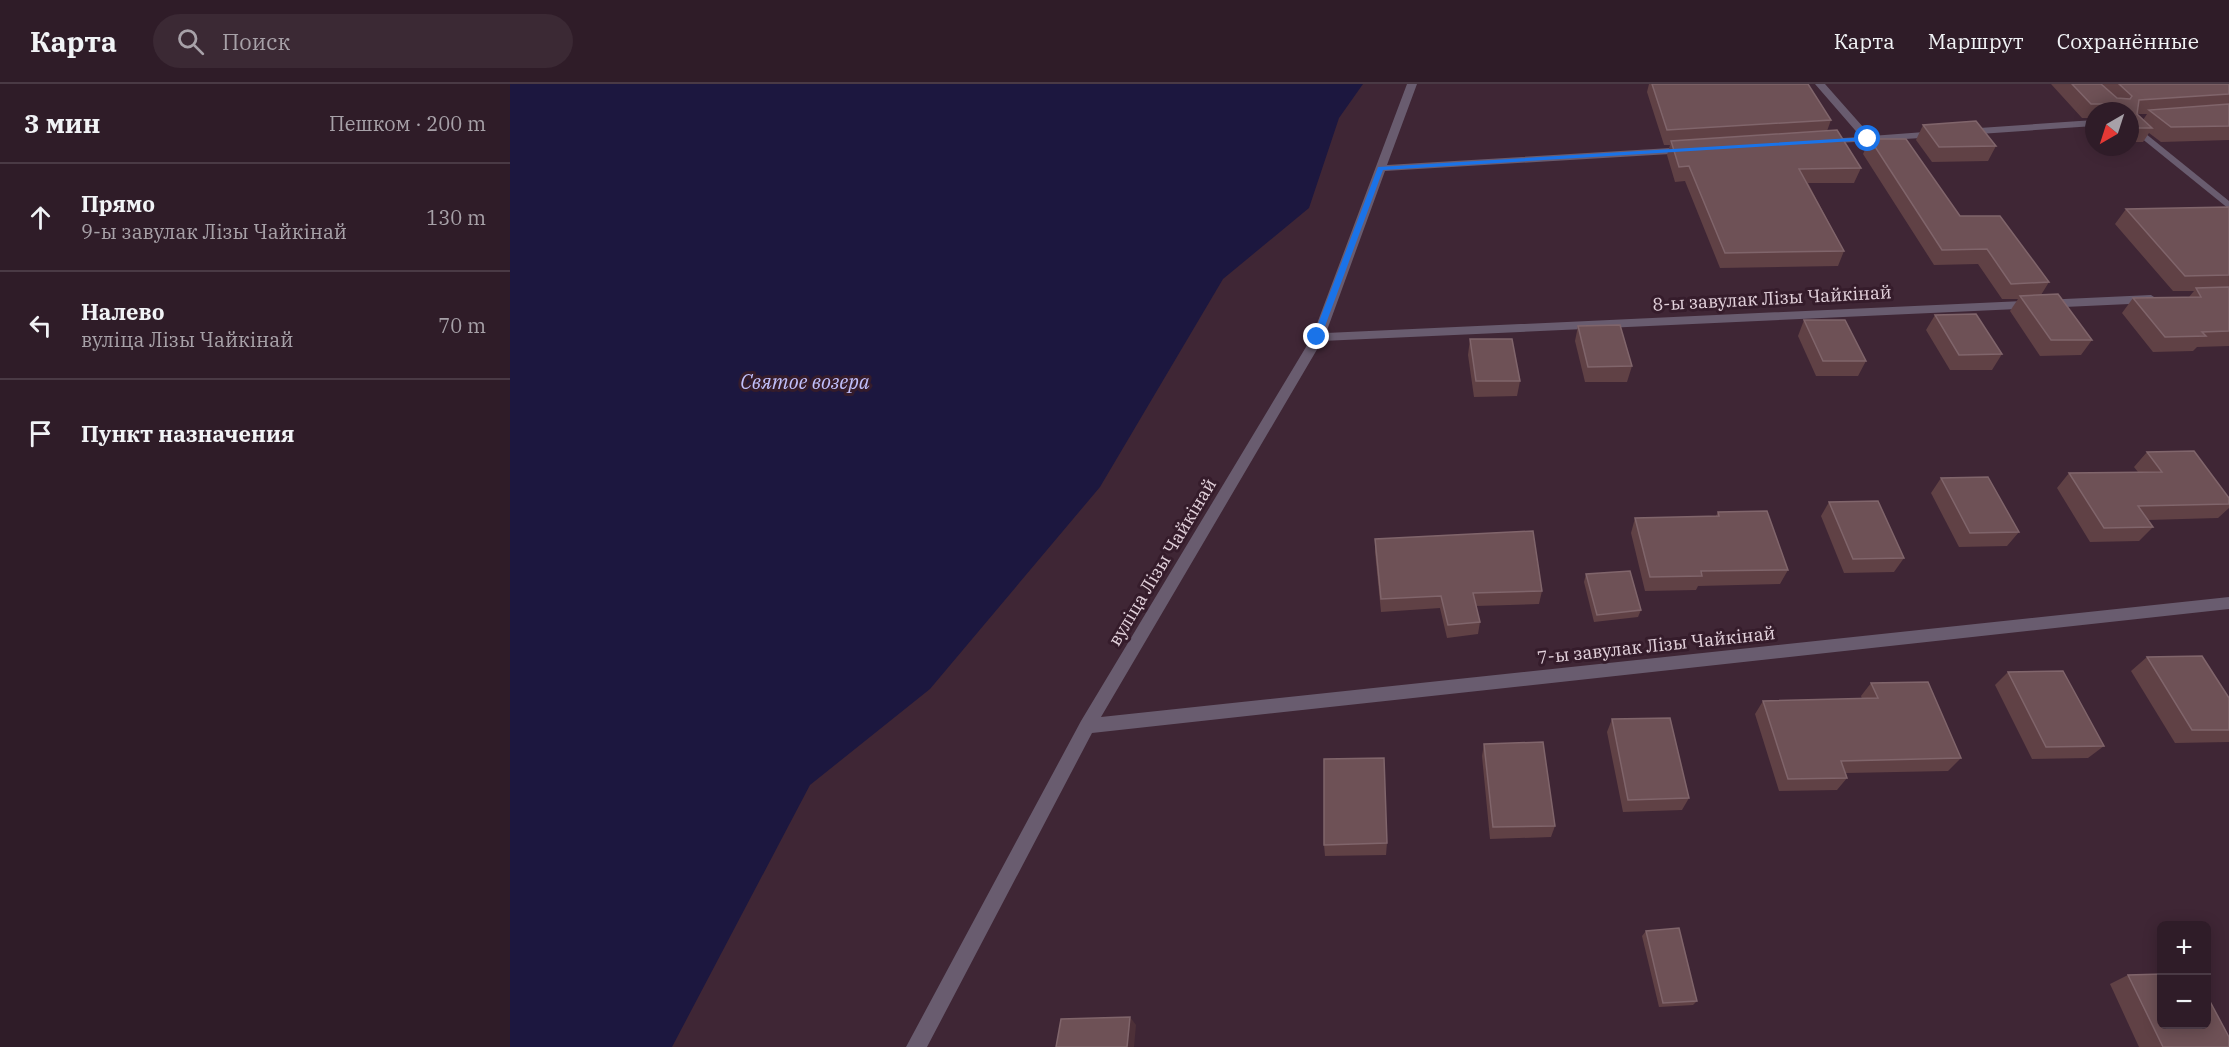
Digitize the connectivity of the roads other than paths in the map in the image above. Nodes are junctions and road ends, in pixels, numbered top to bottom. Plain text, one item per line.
1 (1412, 84) edge
2 (1820, 84) edge
3 (2085, 124) edge
4 (2139, 130) edge
5 (1868, 139) junction
6 (1808, 142) edge
7 (1701, 149) edge
8 (1381, 168) junction
9 (2229, 206) edge
10 (2158, 298) edge
11 (1317, 337) junction
12 (2229, 603) edge
13 (1087, 726) junction
14 (916, 1047) edge

1 - 8 street, вуліца Лізы Чайкінай
2 - 5 street
3 - 5 street
4 - 9 street
5 - 6 street
7 - 8 street
8 - 11 street, вуліца Лізы Чайкінай
10 - 11 street, 8-ы завулак Лізы Чайкінай
11 - 13 street, вуліца Лізы Чайкінай
12 - 13 street, 7-ы завулак Лізы Чайкінай
13 - 14 street, вуліца Лізы Чайкінай

